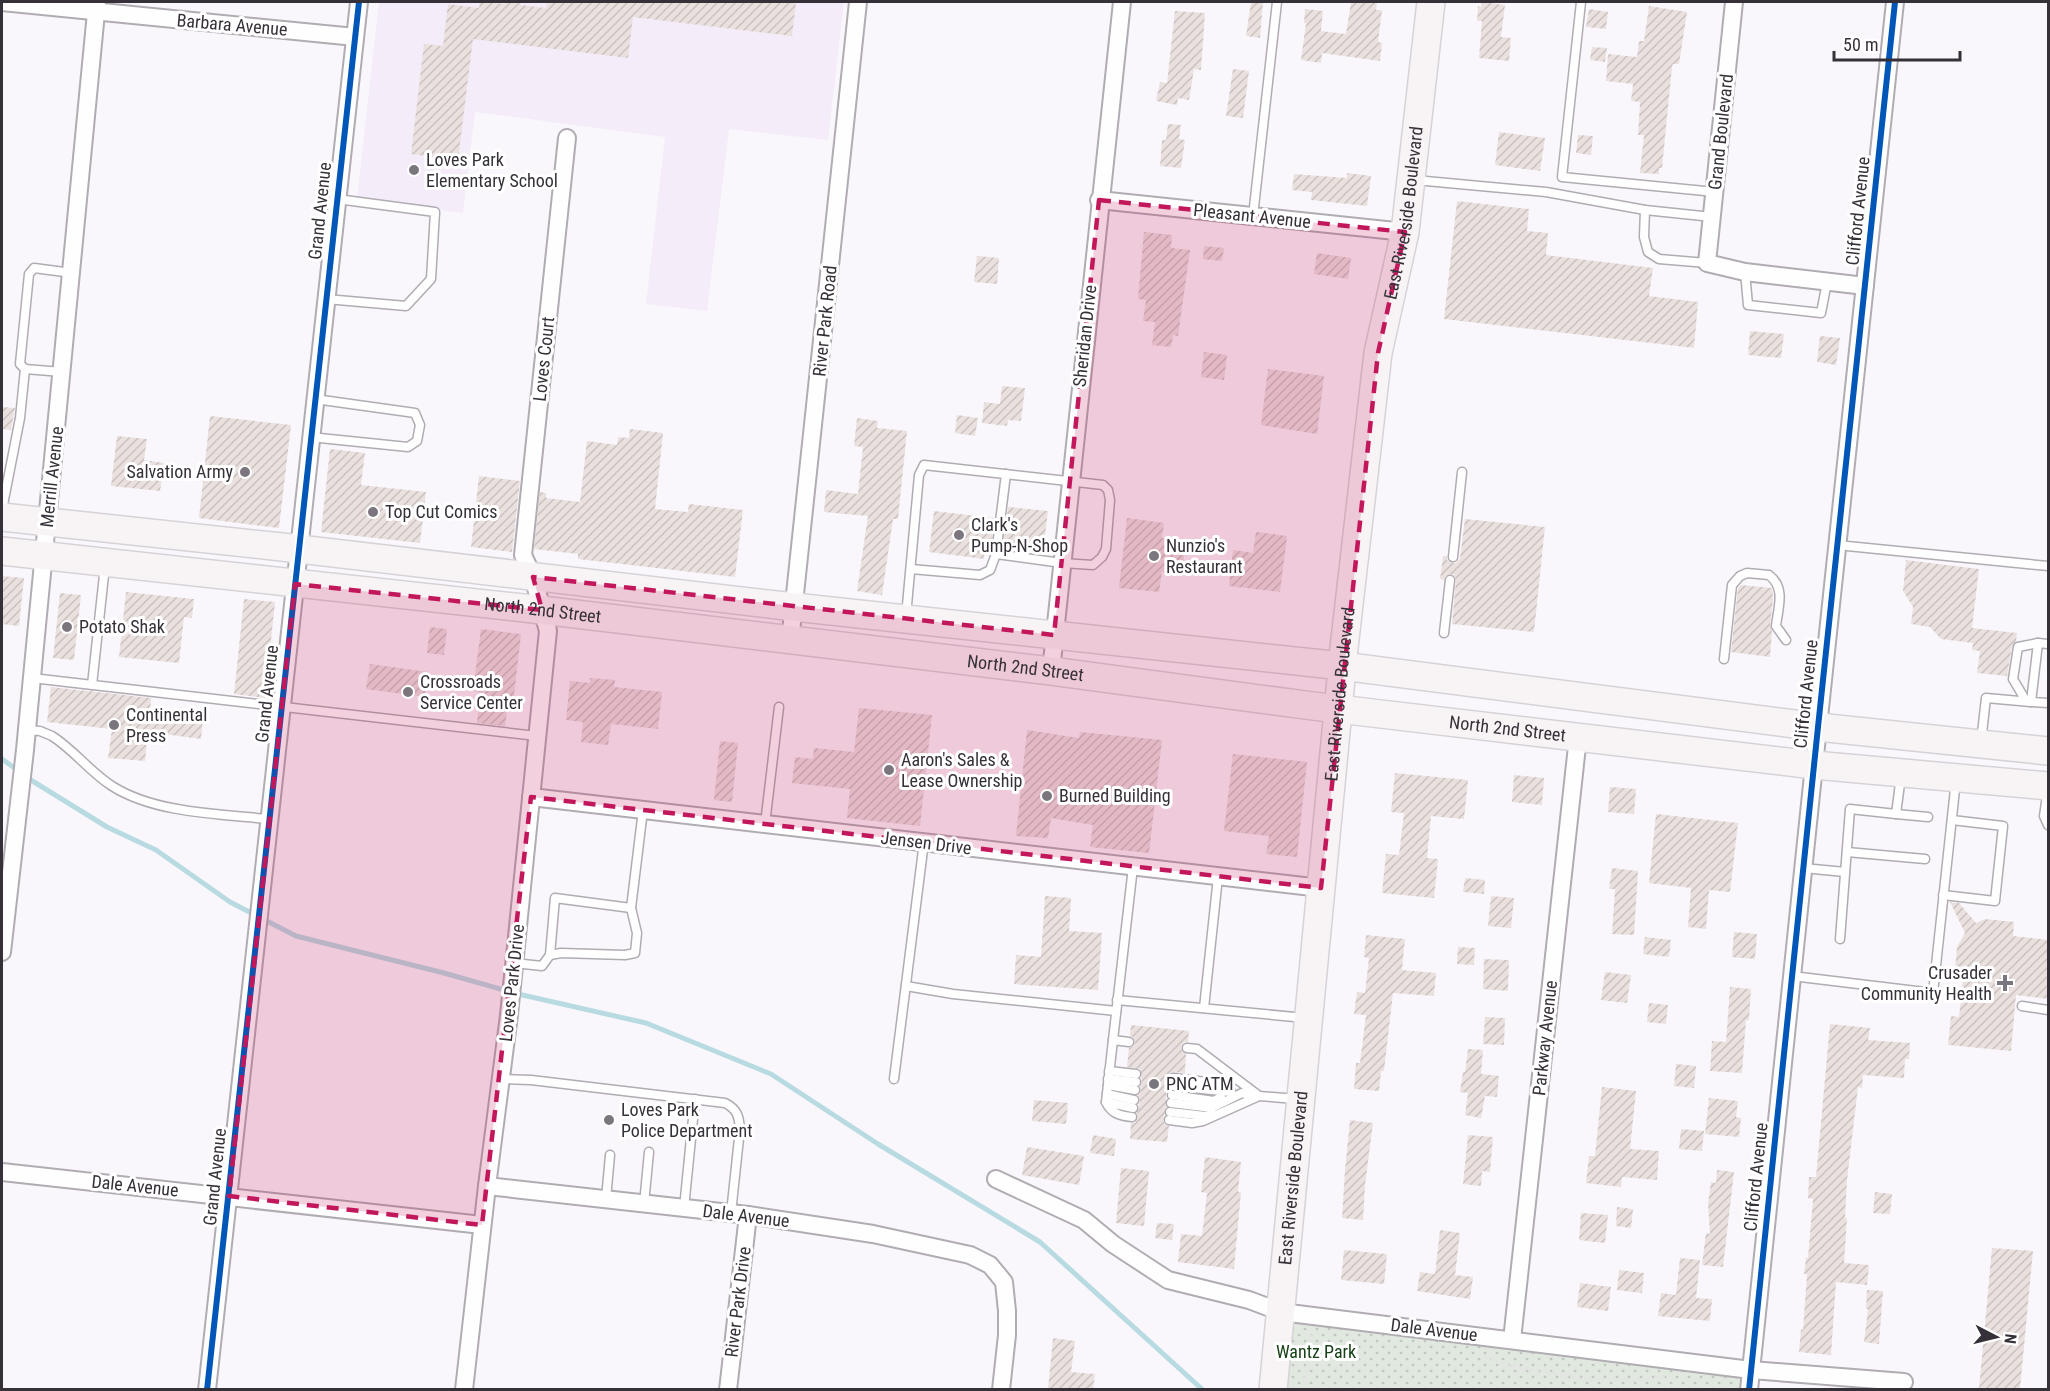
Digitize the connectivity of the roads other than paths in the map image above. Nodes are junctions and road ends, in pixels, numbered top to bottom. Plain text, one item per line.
1 (2, 2) edge
2 (358, 2) edge
3 (858, 2) edge
4 (1122, 2) edge
5 (1277, 2) edge
6 (1431, 2) edge
7 (1581, 2) edge
8 (1734, 2) edge
9 (1895, 2) edge
10 (97, 7) edge
11 (355, 37) junction
12 (567, 138) dead end
13 (1411, 180) junction
14 (1714, 192) junction
15 (337, 199) junction
16 (1099, 200) junction
17 (1645, 210) junction
18 (1253, 216) junction
19 (1712, 217) junction
20 (1405, 232) junction
21 (1707, 263) junction
22 (1745, 272) junction
23 (72, 273) junction
24 (1827, 282) junction
25 (1865, 285) junction
26 (325, 299) junction
27 (25, 369) junction
28 (62, 372) junction
29 (314, 399) junction
30 (310, 437) junction
31 (1462, 472) dead end
32 (1006, 474) junction
33 (1070, 481) junction
34 (2, 510) edge
35 (2, 517) edge
36 (47, 522) junction
37 (1837, 545) junction
38 (298, 549) junction
39 (2, 551) edge
40 (996, 554) junction
41 (44, 556) junction
42 (1453, 557) dead end
43 (106, 563) junction
44 (1062, 564) junction
45 (2049, 566) edge
46 (911, 569) junction
47 (532, 577) junction
48 (1450, 580) dead end
49 (295, 584) junction
50 (794, 607) junction
51 (542, 610) junction
52 (905, 619) junction
53 (1444, 633) dead end
54 (1054, 635) junction
55 (1786, 640) dead end
56 (790, 641) junction
57 (2038, 642) junction
58 (2049, 644) edge
59 (1724, 659) dead end
60 (1342, 666) junction
61 (1051, 671) junction
62 (31, 678) junction
63 (92, 685) junction
64 (2028, 701) junction
65 (2049, 703) edge
66 (280, 706) junction
67 (1657, 706) junction
68 (779, 707) dead end
69 (1338, 708) junction
70 (1818, 726) junction
71 (27, 730) junction
72 (537, 736) junction
73 (1578, 737) junction
74 (1980, 744) junction
75 (1652, 745) junction
76 (2049, 751) edge
77 (1814, 765) junction
78 (1901, 773) junction
79 (1956, 778) junction
80 (2049, 788) edge
81 (531, 797) junction
82 (643, 810) junction
83 (1896, 814) junction
84 (1928, 817) dead end
85 (268, 819) junction
86 (1952, 820) junction
87 (765, 824) junction
88 (2049, 825) edge
89 (924, 843) junction
90 (1847, 852) junction
91 (1925, 859) dead end
92 (1133, 867) junction
93 (1803, 868) junction
94 (1845, 872) junction
95 (1218, 877) junction
96 (1321, 888) junction
97 (1943, 895) junction
98 (631, 908) junction
99 (1840, 939) dead end
100 (2, 952) edge
101 (550, 955) junction
102 (514, 967) junction
103 (1792, 976) junction
104 (906, 986) junction
105 (1117, 1000) junction
106 (2022, 1006) dead end
107 (1203, 1008) junction
108 (2049, 1010) edge
109 (1116, 1011) junction
110 (1309, 1018) junction
111 (1113, 1040) junction
112 (1130, 1042) dead end
113 (1187, 1048) dead end
114 (501, 1079) junction
115 (894, 1080) dead end
116 (1108, 1086) junction
117 (1134, 1095) junction
118 (1250, 1095) junction
119 (695, 1099) junction
120 (1171, 1099) junction
121 (1301, 1099) junction
122 (649, 1152) dead end
123 (610, 1155) dead end
124 (2, 1172) edge
125 (996, 1179) dead end
126 (487, 1186) junction
127 (228, 1196) junction
128 (606, 1199) junction
129 (644, 1204) junction
130 (684, 1208) junction
131 (731, 1213) junction
132 (748, 1215) junction
133 (482, 1225) junction
134 (1281, 1312) junction
135 (1512, 1340) junction
136 (1751, 1370) junction
137 (1904, 1383) dead end
138 (207, 1389) edge
139 (464, 1389) edge
140 (728, 1389) edge
141 (1001, 1389) edge
142 (1273, 1389) edge
143 (1749, 1389) edge

1 - 10 street, Barbara Avenue
2 - 11 street, Grand Avenue
3 - 50 street, River Park Road
4 - 16 street, Sheridan Drive
5 - 18 lane
6 - 13 main road, East Riverside Boulevard
7 - 14 lane
8 - 14 street, Grand Boulevard
9 - 25 street, Clifford Avenue
10 - 11 street, Barbara Avenue
10 - 23 street, Merrill Avenue
11 - 15 street, Grand Avenue
12 - 47 street, Loves Court
13 - 17 lane
13 - 20 main road, East Riverside Boulevard
14 - 19 street, Grand Boulevard
15 - 26 street, Grand Avenue
15 - 26 lane
16 - 18 street, Pleasant Avenue
16 - 33 street, Sheridan Drive
17 - 19 lane
17 - 21 lane
18 - 20 street, Pleasant Avenue
19 - 21 street, Grand Boulevard
20 - 60 main road, East Riverside Boulevard
21 - 22 street
22 - 24 street
22 - 24 lane
23 - 27 lane
23 - 28 street, Merrill Avenue
24 - 25 street
25 - 37 street, Clifford Avenue
26 - 29 street, Grand Avenue
27 - 28 lane
27 - 34 lane
28 - 36 street, Merrill Avenue
29 - 30 street, Grand Avenue
29 - 30 lane
30 - 38 street, Grand Avenue
31 - 42 lane
32 - 33 lane
32 - 40 lane
32 - 46 lane
33 - 44 street, Sheridan Drive
33 - 44 lane
35 - 36 main road, North 2nd Street
36 - 38 main road, North 2nd Street
36 - 41 street, Merrill Avenue
37 - 45 lane
37 - 70 street, Clifford Avenue
38 - 47 main road, North 2nd Street
38 - 49 street, Grand Avenue
39 - 41 main road, North 2nd Street
40 - 44 lane
40 - 46 lane
41 - 43 main road, North 2nd Street
41 - 62 street, Merrill Avenue
43 - 49 main road, North 2nd Street
43 - 63 lane
44 - 54 street, Sheridan Drive
46 - 52 lane
47 - 50 main road, North 2nd Street
47 - 51 street, Loves Park Drive
48 - 53 lane
49 - 51 main road, North 2nd Street
49 - 66 street, Grand Avenue
50 - 52 main road, North 2nd Street
50 - 56 street, River Park Road
51 - 56 main road, North 2nd Street
51 - 72 street, Loves Park Drive
52 - 54 main road, North 2nd Street
54 - 60 main road, North 2nd Street
54 - 61 street, Sheridan Drive
55 - 59 lane
56 - 61 main road, North 2nd Street
57 - 58 lane
57 - 64 lane
57 - 64 lane
60 - 67 main road, North 2nd Street
60 - 69 main road, East Riverside Boulevard
61 - 69 main road, North 2nd Street
62 - 63 lane
62 - 71 street, Merrill Avenue
63 - 66 lane
64 - 65 lane
64 - 74 lane
66 - 72 lane
66 - 85 street, Grand Avenue
67 - 70 main road, North 2nd Street
67 - 75 main road
68 - 87 lane
69 - 73 main road, North 2nd Street
69 - 96 main road, East Riverside Boulevard
70 - 74 main road, North 2nd Street
70 - 77 street, Clifford Avenue
71 - 85 lane
71 - 100 street, Merrill Avenue
72 - 81 street, Loves Park Drive
73 - 75 main road, North 2nd Street
73 - 135 street, Parkway Avenue
74 - 76 main road, North 2nd Street
75 - 77 main road, North 2nd Street
77 - 78 main road, North 2nd Street
77 - 93 street, Clifford Avenue
78 - 79 main road, North 2nd Street
78 - 83 lane
79 - 80 main road, North 2nd Street
79 - 86 lane
80 - 88 lane
81 - 82 street, Jensen Drive
81 - 102 street, Loves Park Drive
82 - 87 street, Jensen Drive
82 - 98 lane
83 - 84 lane
83 - 90 lane
85 - 127 street, Grand Avenue
86 - 97 lane
86 - 97 lane
87 - 89 street, Jensen Drive
89 - 92 street, Jensen Drive
89 - 104 lane
90 - 91 lane
90 - 94 lane
92 - 95 street, Jensen Drive
92 - 105 lane
93 - 94 lane
93 - 103 street, Clifford Avenue
94 - 99 lane
95 - 96 street, Jensen Drive
95 - 107 lane
96 - 110 main road, East Riverside Boulevard
97 - 103 lane
98 - 101 lane
98 - 101 lane
101 - 102 lane
102 - 114 street, Loves Park Drive
103 - 136 street, Clifford Avenue
104 - 109 lane
104 - 115 lane
105 - 107 lane
105 - 109 lane
106 - 108 lane
107 - 110 lane
109 - 111 lane
110 - 121 main road, East Riverside Boulevard
111 - 112 lane
111 - 116 lane
113 - 118 lane
114 - 119 lane
114 - 126 street, Loves Park Drive
116 - 117 lane
116 - 117 lane
116 - 117 lane
118 - 120 lane
118 - 120 lane
118 - 120 lane
118 - 121 lane
119 - 130 lane
119 - 131 lane
121 - 134 main road, East Riverside Boulevard
122 - 129 lane
123 - 128 lane
124 - 127 street, Dale Avenue
125 - 134 street, Dale Avenue
126 - 128 street, Dale Avenue
126 - 133 street, Loves Park Drive
127 - 133 street, Dale Avenue
127 - 138 street, Grand Avenue
128 - 129 street, Dale Avenue
129 - 130 street, Dale Avenue
130 - 131 street, Dale Avenue
131 - 132 street, Dale Avenue
132 - 140 street, River Park Drive
132 - 141 street, Dale Avenue
133 - 139 street, Loves Park Drive
134 - 135 street, Dale Avenue
134 - 142 main road, East Riverside Boulevard
135 - 136 street, Dale Avenue
136 - 137 street, Dale Avenue
136 - 143 street, Clifford Avenue

